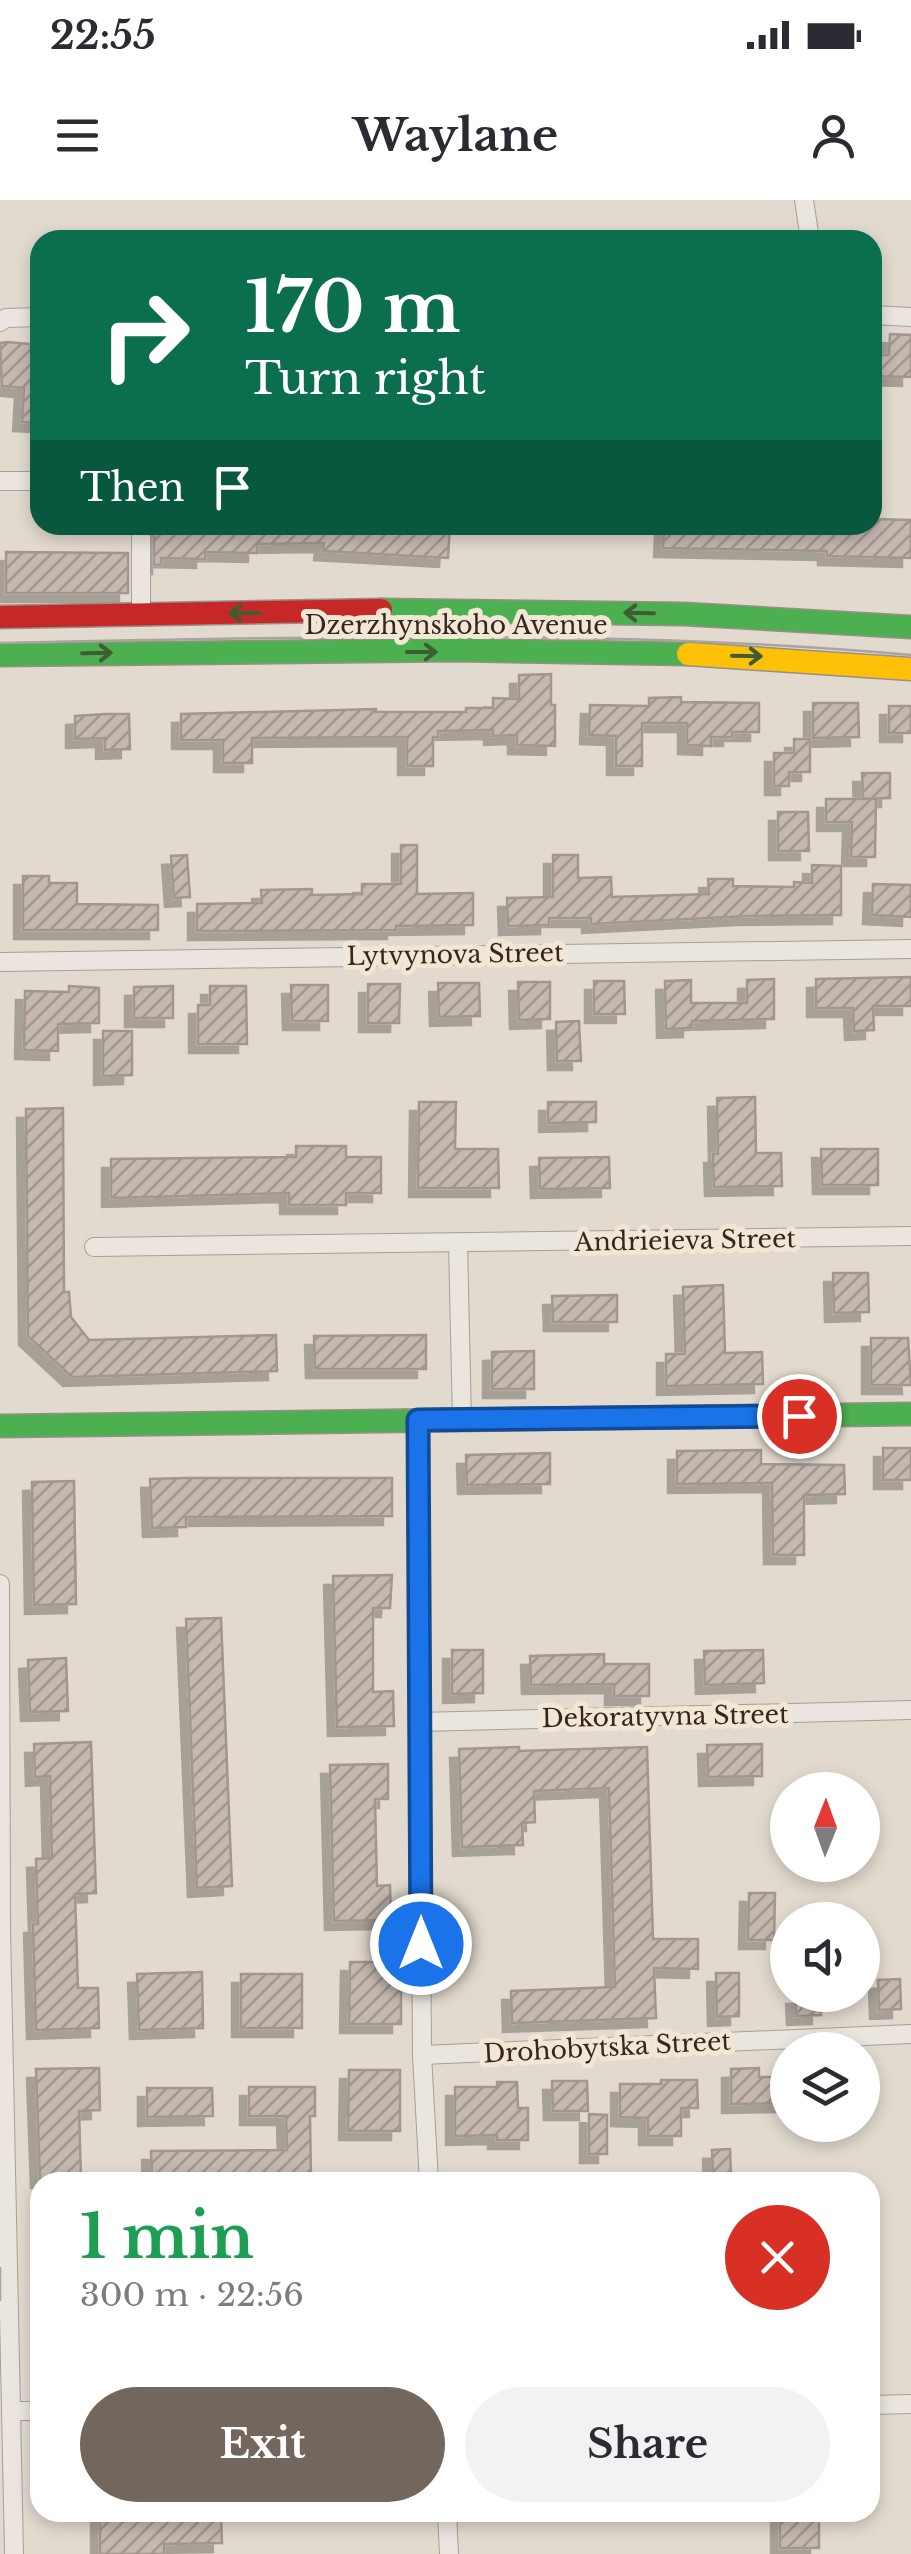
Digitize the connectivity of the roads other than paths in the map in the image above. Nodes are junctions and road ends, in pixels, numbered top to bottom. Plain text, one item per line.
1 (804, 200) edge
2 (808, 230) edge
3 (882, 316) edge
4 (30, 317) edge
5 (911, 317) edge
6 (0, 322) edge
7 (0, 481) edge
8 (30, 482) edge
9 (141, 535) edge
10 (141, 614) junction
11 (0, 617) edge
12 (911, 627) edge
13 (0, 655) edge
14 (911, 669) edge
15 (911, 949) edge
16 (0, 962) edge
17 (911, 1236) edge
18 (458, 1243) junction
19 (94, 1247) dead end
20 (911, 1414) edge
21 (418, 1420) junction
22 (462, 1420) junction
23 (0, 1426) edge
24 (0, 1584) edge
25 (911, 1710) edge
26 (419, 1722) junction
27 (0, 1929) edge
28 (911, 2034) edge
29 (422, 2056) junction
30 (428, 2172) edge
31 (4, 2339) edge
32 (880, 2404) edge
33 (911, 2404) edge
34 (11, 2411) junction
35 (30, 2411) edge
36 (447, 2522) edge
37 (14, 2554) edge
38 (449, 2554) edge

1 - 2 street
3 - 5 street
4 - 6 street
7 - 8 street
9 - 10 street
10 - 11 street, Dzerzhynskoho Avenue
12 -> 10 street, Dzerzhynskoho Avenue
13 -> 14 street, Dzerzhynskoho Avenue
15 - 16 street, Lytvynova Street
17 - 18 street, Andrieieva Street
18 - 19 street, Andrieieva Street
18 - 22 street
20 - 22 street
21 - 22 street
21 - 23 street
21 - 26 street
24 - 27 street
25 - 26 street, Dekoratyvna Street
26 - 29 street
27 - 31 street
28 - 29 street, Drohobytska Street
29 - 30 street
31 - 34 street
32 - 33 street
34 - 35 street
34 - 37 street
36 - 38 street

